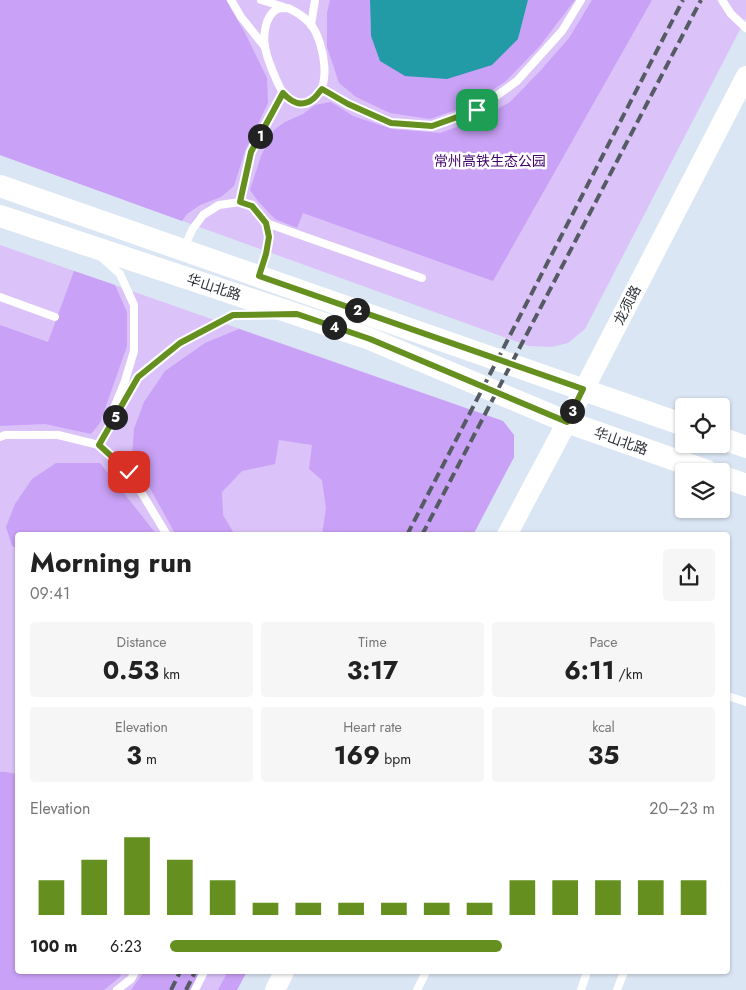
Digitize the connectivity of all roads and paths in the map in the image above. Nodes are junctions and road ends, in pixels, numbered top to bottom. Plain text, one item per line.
1 (231, 0) edge
2 (261, 0) edge
3 (315, 0) edge
4 (580, 0) edge
5 (722, 0) edge
6 (278, 2) edge
7 (288, 8) junction
8 (270, 16) junction
9 (311, 25) junction
10 (746, 28) edge
11 (264, 46) junction
12 (746, 76) edge
13 (322, 89) junction
14 (283, 93) junction
15 (0, 186) edge
16 (240, 202) junction
17 (0, 216) edge
18 (266, 223) junction
19 (86, 244) junction
20 (183, 249) junction
21 (259, 276) junction
22 (422, 278) dead end
23 (0, 297) edge
24 (297, 314) junction
25 (55, 317) dead end
26 (583, 389) junction
27 (567, 422) junction
28 (675, 422) edge
29 (0, 437) edge
30 (730, 441) edge
31 (99, 445) junction
32 (746, 446) edge
33 (684, 463) edge
34 (730, 479) edge
35 (746, 485) edge
36 (165, 532) edge
37 (509, 532) edge
38 (730, 697) edge
39 (746, 702) edge
40 (133, 974) edge
41 (203, 974) edge
42 (283, 974) edge
43 (424, 974) edge
44 (586, 974) edge
45 (623, 974) edge
46 (117, 990) edge
47 (195, 990) edge
48 (275, 990) edge
49 (417, 990) edge
50 (581, 990) edge
51 (617, 990) edge

1 - 11 lane
2 - 6 lane
3 - 9 lane
4 - 13 lane
5 - 10 lane
6 - 7 lane
6 - 8 lane
7 - 8 lane
7 - 9 lane
8 - 11 lane
9 - 13 lane
11 - 14 lane
12 - 26 street, 龙须路
13 - 14 lane
14 - 16 lane
15 - 20 main road, 华山北路
16 - 18 lane
16 - 20 lane
17 - 19 main road, 华山北路
18 - 21 lane
18 - 22 lane
19 - 24 main road, 华山北路
19 - 31 lane
20 - 21 main road, 华山北路
21 - 26 main road, 华山北路
23 - 25 lane
24 - 27 main road, 华山北路
24 - 31 lane
26 - 27 street, 龙须路
26 - 28 main road, 华山北路
27 - 33 main road, 华山北路
27 - 37 street, 龙须路
29 - 31 lane
30 - 32 main road
31 - 36 lane
34 - 35 main road
38 - 39 lane
40 - 46 lane
41 - 47 lane
42 - 48 street
43 - 49 lane
44 - 50 lane
45 - 51 lane

